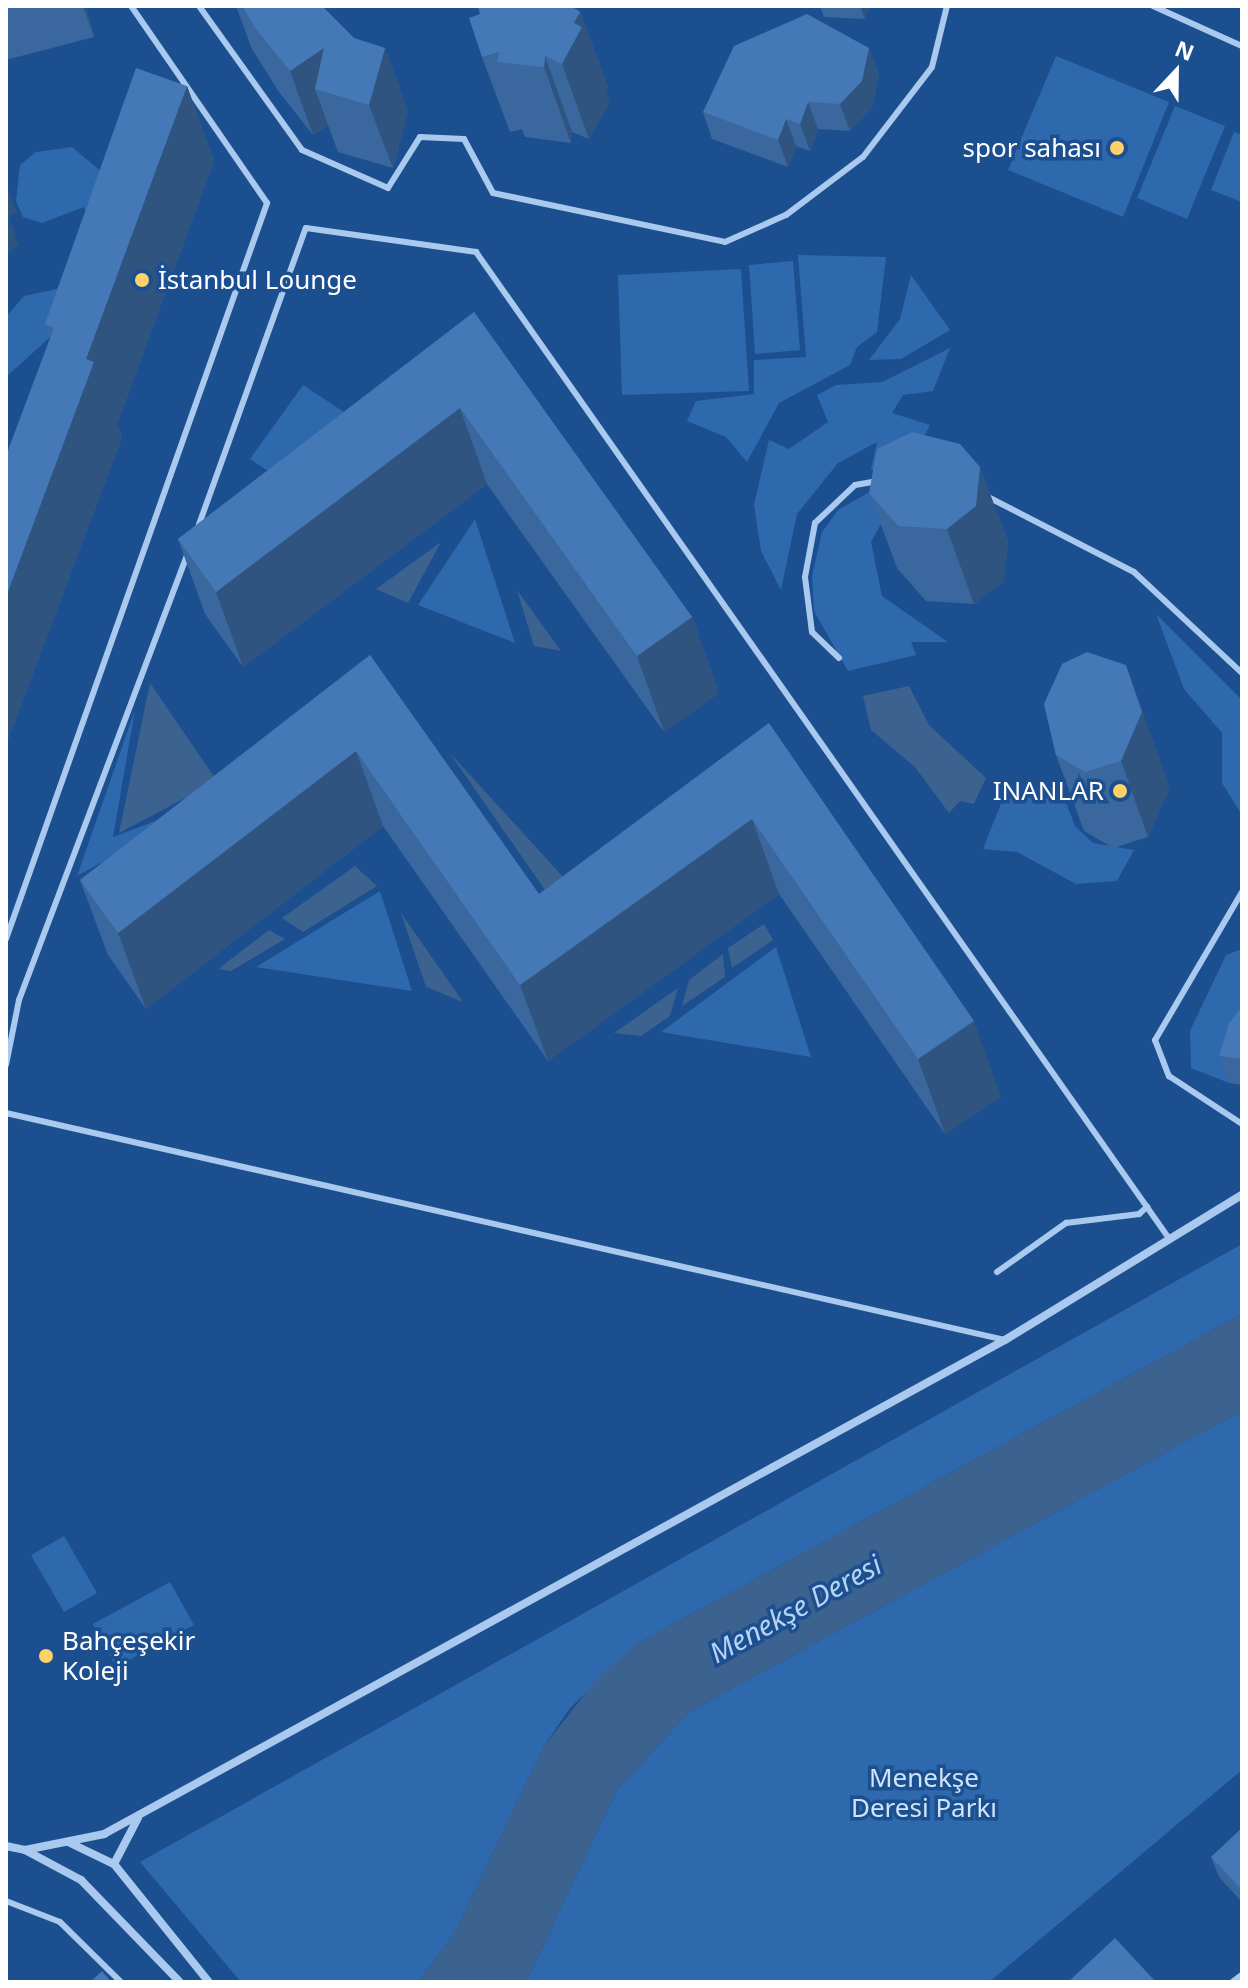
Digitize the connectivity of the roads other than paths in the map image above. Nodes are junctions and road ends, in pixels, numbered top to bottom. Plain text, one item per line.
1 (131, 6) edge
2 (199, 6) edge
3 (947, 6) edge
4 (1153, 6) edge
5 (1242, 46) edge
6 (886, 479) edge
7 (970, 491) edge
8 (839, 658) dead end
9 (1242, 673) edge
10 (1242, 892) edge
11 (6, 939) edge
12 (6, 1065) edge
13 (6, 1113) edge
14 (1242, 1124) edge
15 (1242, 1195) edge
16 (1147, 1207) junction
17 (1170, 1240) junction
18 (997, 1272) dead end
19 (1005, 1340) junction
20 (139, 1815) junction
21 (67, 1842) junction
22 (6, 1846) edge
23 (25, 1850) junction
24 (114, 1864) junction
25 (6, 1901) edge
26 (1242, 1976) edge
27 (121, 1982) edge
28 (180, 1982) edge
29 (209, 1982) edge
30 (1234, 1982) edge

1 - 11 lane
2 - 3 lane
4 - 5 lane
6 - 8 lane
7 - 9 lane
10 - 14 lane
12 - 16 lane
13 - 19 lane
15 - 17 street
16 - 17 lane
16 - 18 lane
17 - 19 street
19 - 20 street
20 - 21 street
20 - 24 street
21 - 23 street
21 - 24 street
22 - 23 street
23 - 28 street
24 - 29 street
25 - 27 lane
26 - 30 street

